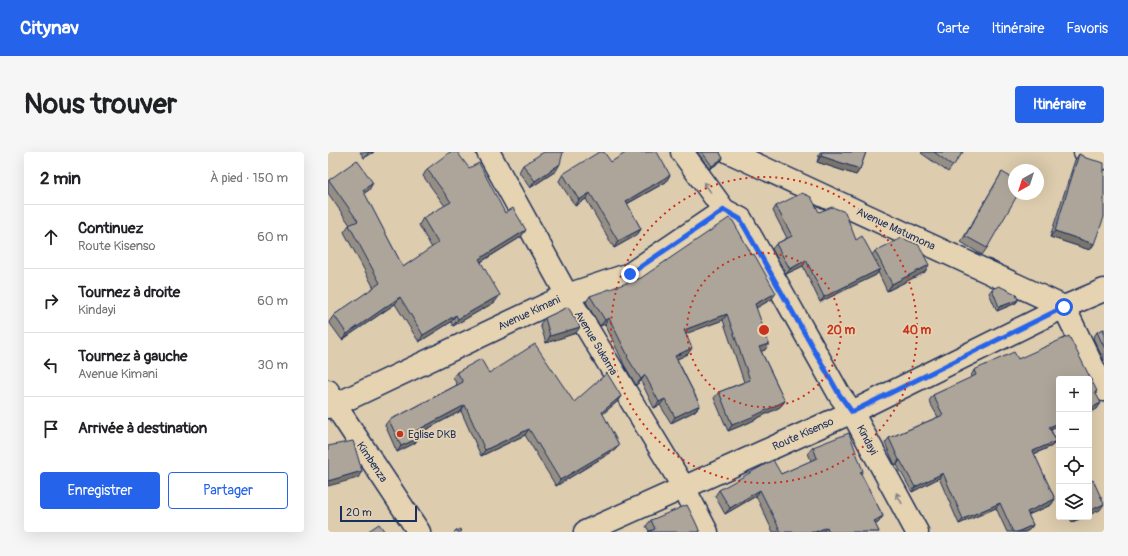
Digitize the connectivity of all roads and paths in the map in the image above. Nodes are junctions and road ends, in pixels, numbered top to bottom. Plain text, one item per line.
1 (682, 152) edge
2 (729, 152) edge
3 (1085, 152) edge
4 (491, 154) edge
5 (1104, 158) edge
6 (724, 210) junction
7 (1104, 290) edge
8 (567, 295) junction
9 (1064, 307) junction
10 (1104, 390) edge
11 (330, 401) edge
12 (852, 412) junction
13 (684, 488) junction
14 (419, 532) edge
15 (585, 532) edge
16 (707, 532) edge
17 (917, 532) edge

6 -> 1 street, Kindayi
2 - 9 street, Avenue Matumona
3 - 5 street
4 - 8 street, Avenue Sukama
6 - 8 street, Avenue Kimani
6 - 12 street, Kindayi
7 - 9 street, Route Kisenso
8 - 11 street, Avenue Kimani
8 - 13 street, Avenue Sukama
9 - 10 street
9 - 12 street, Route Kisenso
11 - 14 street, Kimbenza
12 - 13 street, Route Kisenso
17 -> 12 street, Kindayi
13 - 15 street, Route Kisenso
13 - 16 street, Avenue Sukama

